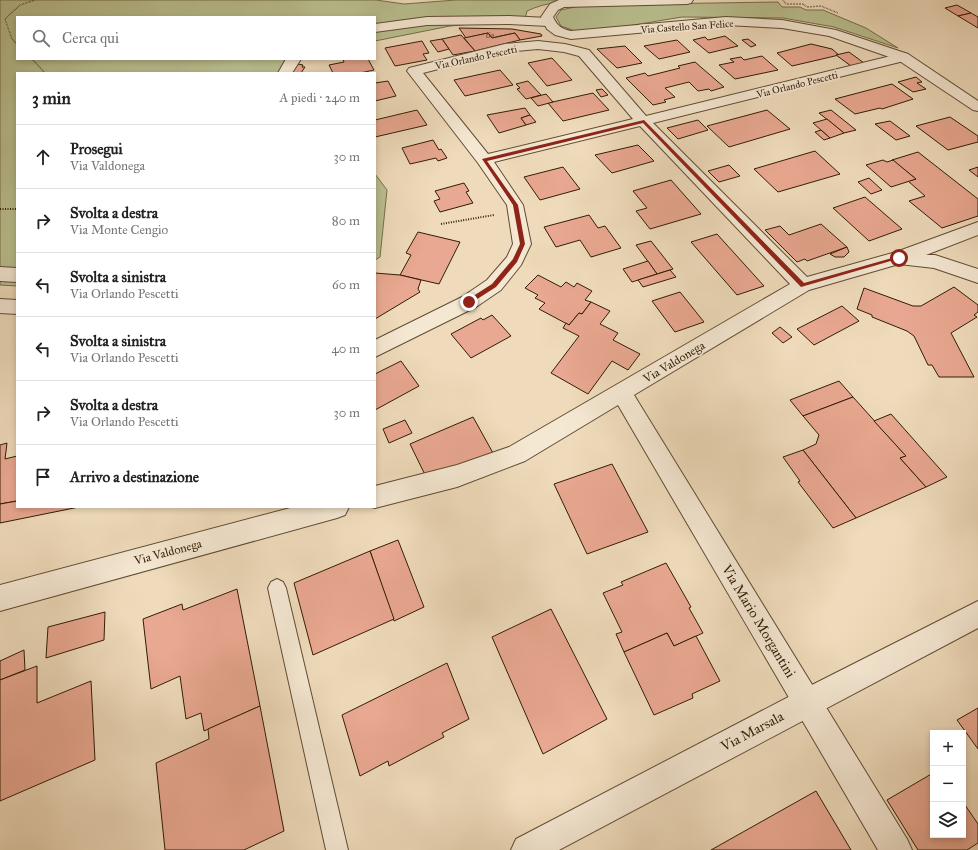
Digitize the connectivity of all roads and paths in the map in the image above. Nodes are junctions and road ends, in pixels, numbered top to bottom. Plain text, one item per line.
1 (35, 0) edge
2 (687, 0) edge
3 (783, 0) edge
4 (821, 6) dead end
5 (548, 22) junction
6 (376, 28) edge
7 (16, 43) edge
8 (903, 57) junction
9 (33, 60) edge
10 (293, 60) edge
11 (44, 72) edge
12 (286, 72) edge
13 (978, 107) edge
14 (644, 122) junction
15 (484, 160) junction
16 (16, 209) edge
17 (0, 210) edge
18 (516, 212) junction
19 (440, 224) dead end
20 (978, 228) edge
21 (899, 258) junction
22 (0, 274) edge
23 (16, 275) edge
24 (978, 276) edge
25 (803, 285) junction
26 (0, 306) edge
27 (16, 307) edge
28 (376, 348) edge
29 (622, 394) junction
30 (376, 497) edge
31 (333, 508) edge
32 (277, 588) dead end
33 (0, 598) edge
34 (978, 614) edge
35 (808, 702) junction
36 (337, 850) edge
37 (527, 850) edge
38 (896, 850) edge

1 - 7 path
2 - 5 street
3 - 4 path
5 - 6 street
5 - 8 street, Via Castello San Felice
8 - 13 street, Via Castello San Felice
8 - 14 street, Via Orlando Pescetti
9 - 11 path
10 - 12 street
14 - 15 street, Via Orlando Pescetti
14 - 15 street, Via Orlando Pescetti
14 - 25 street
15 - 18 street, Via Orlando Pescetti
16 - 17 path
18 - 19 path
18 - 28 street, Via Orlando Pescetti
20 - 21 street
21 - 24 street, Via Valdonega
21 - 25 street, Via Valdonega
22 - 23 street
25 - 29 street, Via Valdonega
26 - 27 street
29 - 30 street, Via Valdonega
29 - 35 street, Via Mario Morgantini
31 - 33 street, Via Valdonega
32 - 36 lane
34 - 35 street, Via Marsala
35 - 37 street, Via Marsala
35 - 38 street, Via Mario Morgantini

